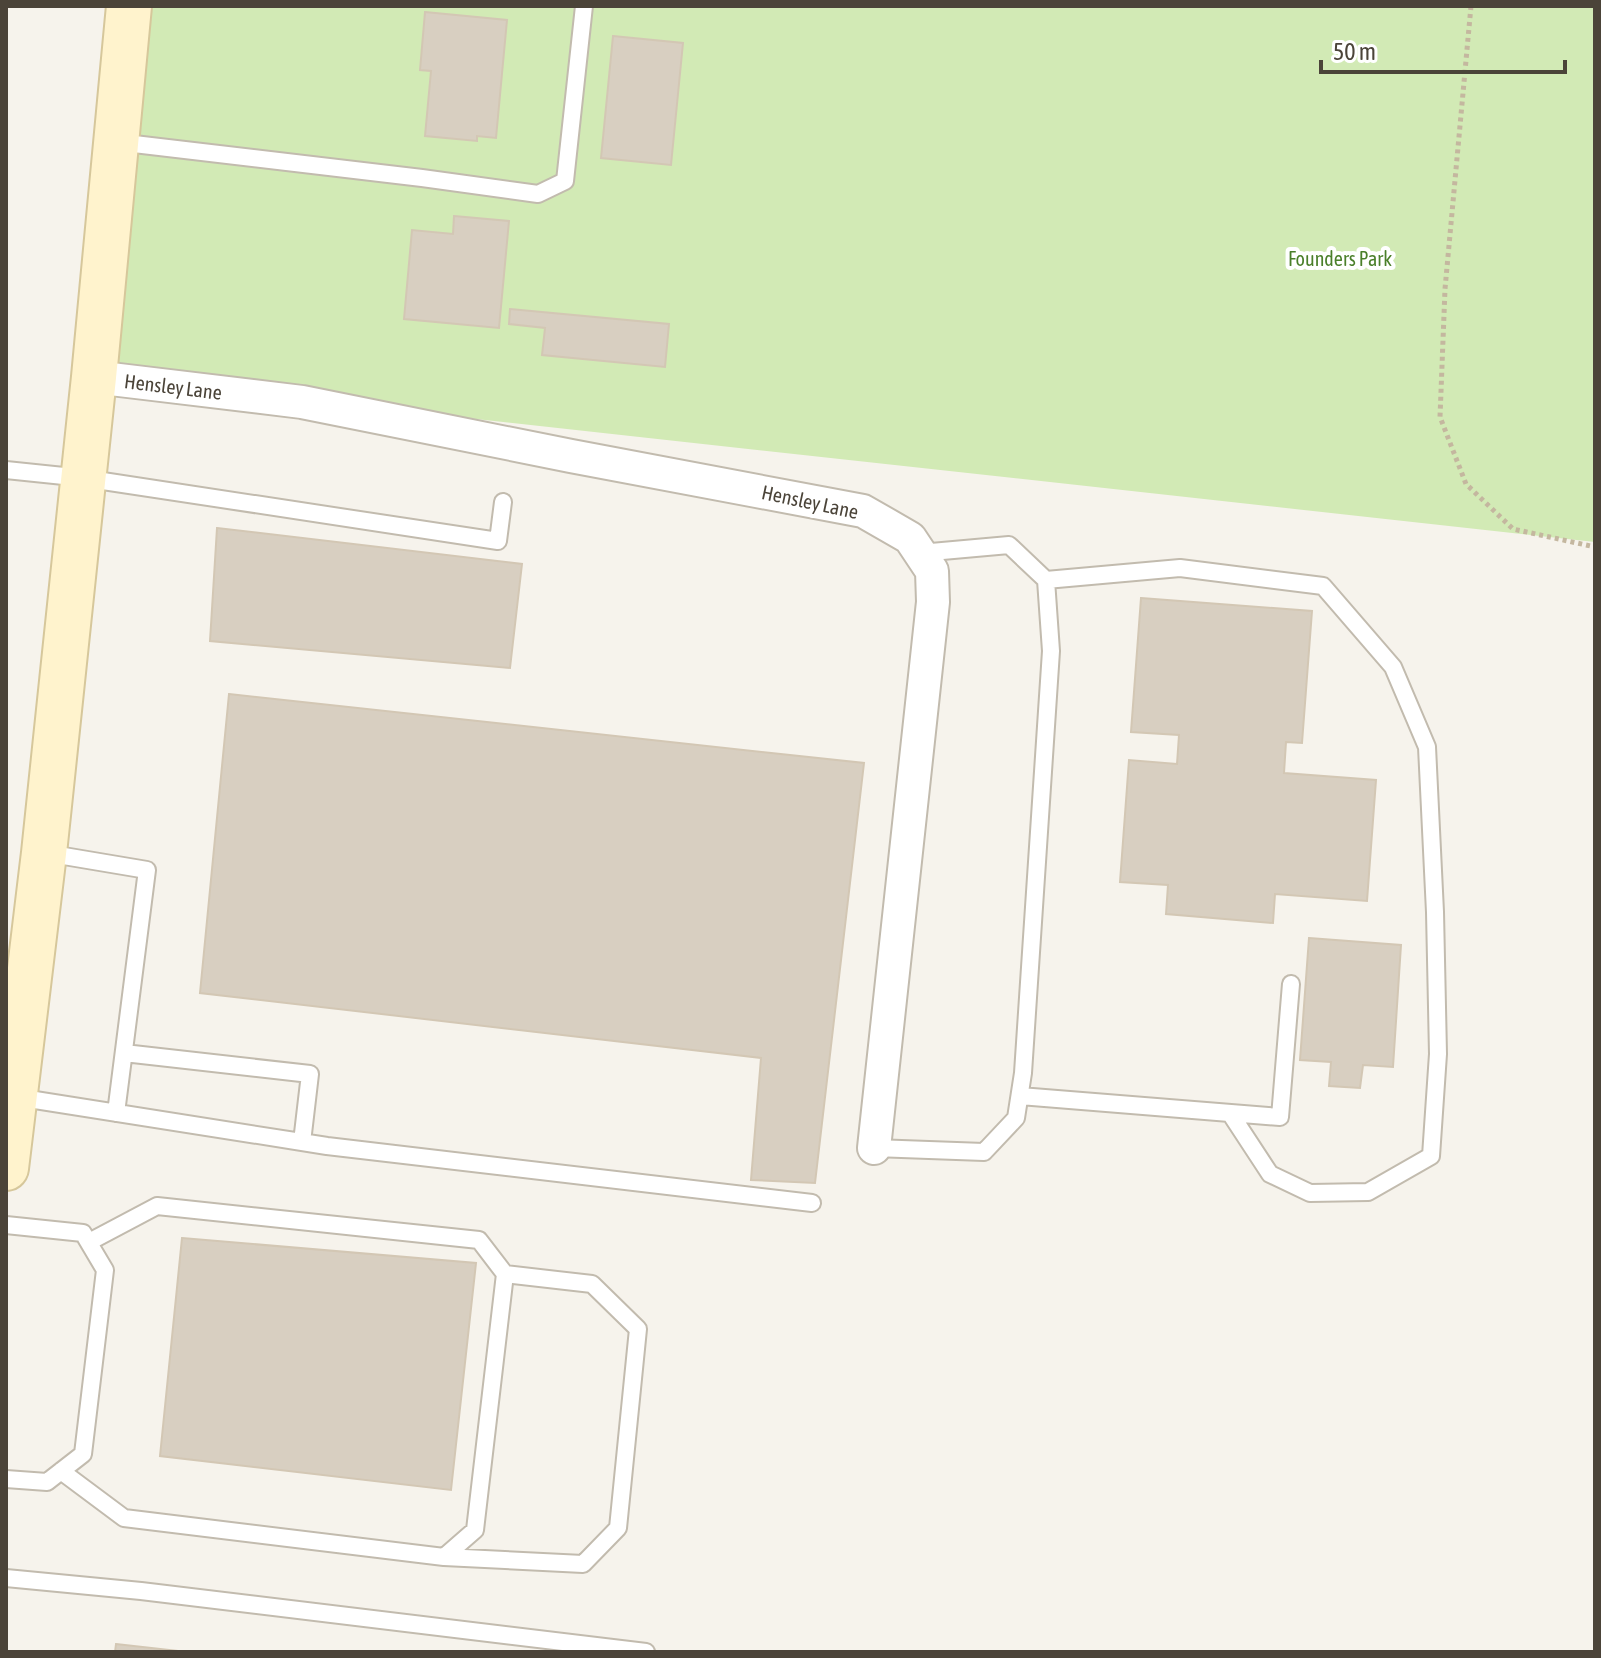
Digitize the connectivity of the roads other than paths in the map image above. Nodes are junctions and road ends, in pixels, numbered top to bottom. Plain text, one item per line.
1 (129, 6) edge
2 (584, 6) edge
3 (115, 142) junction
4 (94, 377) junction
5 (6, 470) edge
6 (83, 478) junction
7 (503, 502) dead end
8 (920, 553) junction
9 (1046, 580) junction
10 (44, 853) junction
11 (1291, 984) dead end
12 (124, 1053) junction
13 (10, 1096) edge
14 (1020, 1096) junction
15 (116, 1113) junction
16 (1230, 1113) junction
17 (302, 1142) junction
18 (874, 1148) joint
19 (6, 1168) edge
20 (812, 1203) dead end
21 (6, 1225) edge
22 (89, 1242) junction
23 (505, 1274) junction
24 (61, 1471) junction
25 (6, 1479) edge
26 (444, 1557) junction
27 (6, 1578) edge
28 (646, 1652) edge

1 - 3 street
2 - 3 lane
3 - 4 street
4 - 6 street
4 - 8 street, Hensley Lane
5 - 6 lane
6 - 7 lane
6 - 10 street
8 - 9 lane
8 - 18 street, Hensley Lane
9 - 14 lane
9 - 16 lane
10 - 12 lane
10 - 13 street
11 - 16 lane
12 - 15 lane
12 - 17 lane
13 - 15 lane
13 - 19 street
14 - 16 lane
14 - 18 lane
15 - 17 lane
17 - 20 lane
21 - 22 lane
22 - 23 lane
22 - 24 lane
23 - 26 lane
23 - 26 lane
24 - 25 lane
24 - 26 lane
27 - 28 lane

